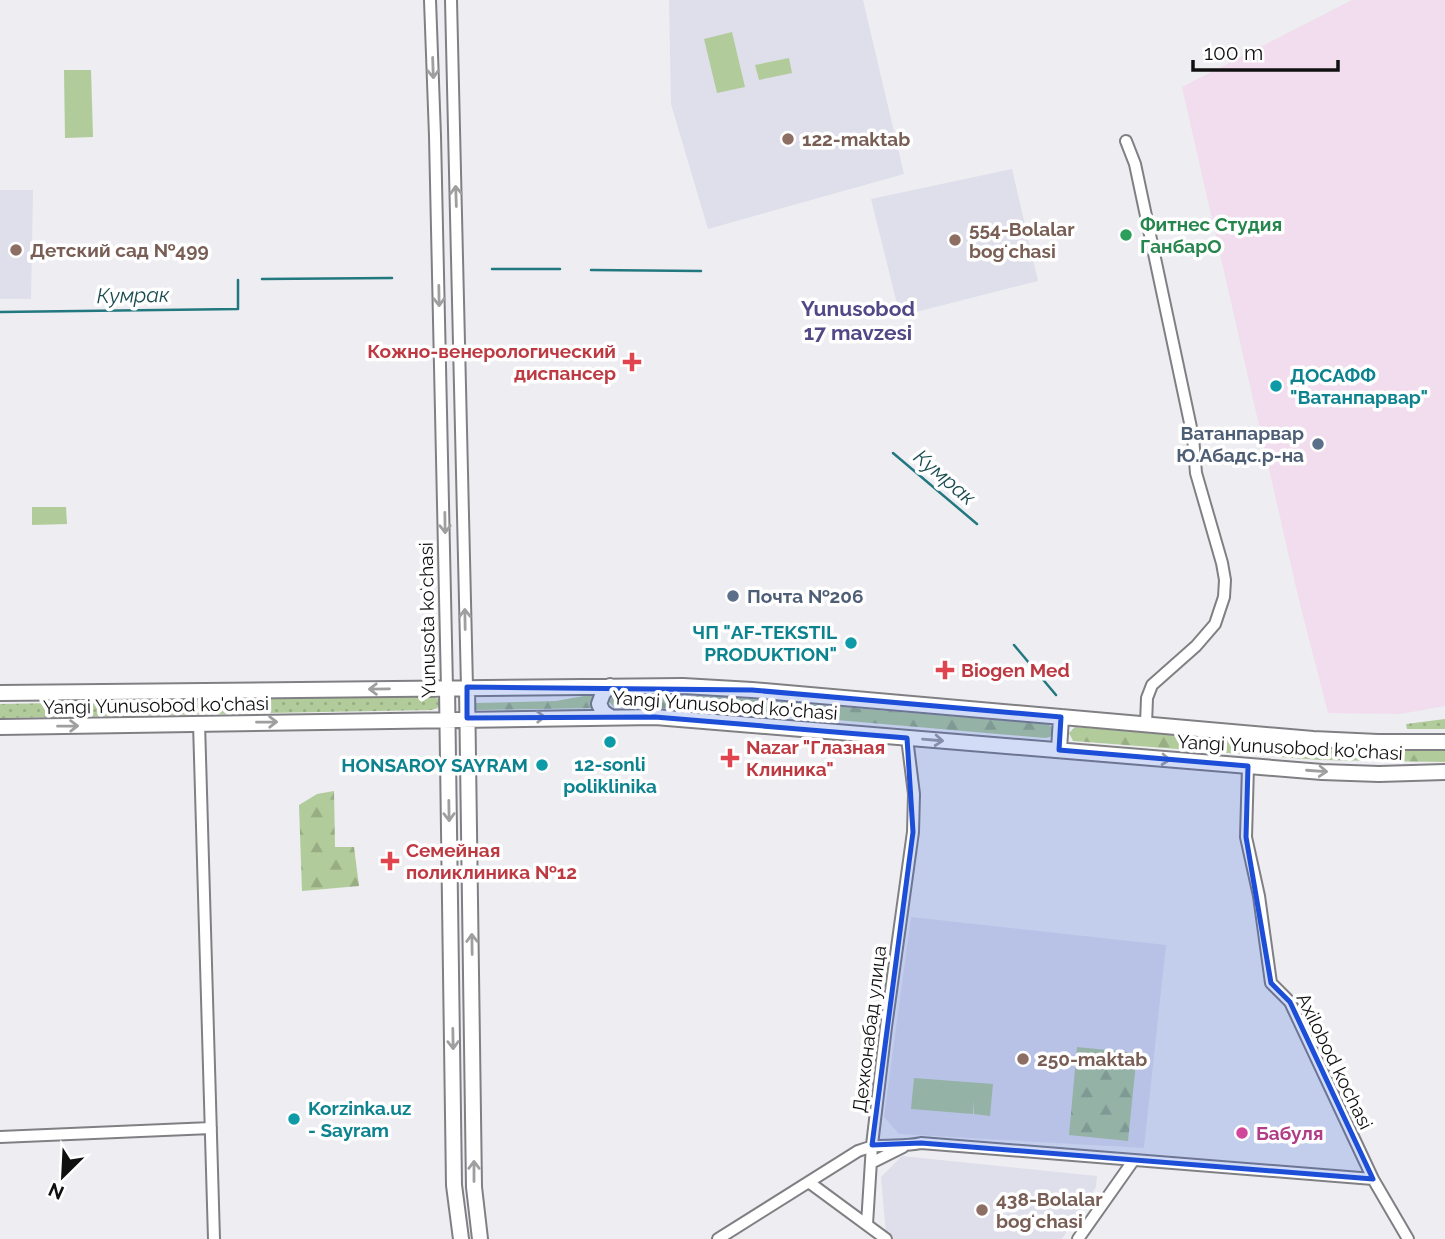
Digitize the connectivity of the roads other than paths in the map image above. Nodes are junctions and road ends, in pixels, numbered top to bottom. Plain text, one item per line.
1 (430, 0) edge
2 (451, 0) edge
3 (1126, 141) dead end
4 (610, 685) junction
5 (467, 687) junction
6 (447, 688) junction
7 (0, 693) edge
8 (609, 716) junction
9 (1061, 717) junction
10 (467, 718) junction
11 (448, 719) junction
12 (199, 723) junction
13 (1146, 724) junction
14 (0, 727) edge
15 (907, 738) junction
16 (1445, 741) edge
17 (1059, 750) junction
18 (1248, 766) junction
19 (1445, 772) edge
20 (211, 1128) junction
21 (0, 1137) edge
22 (873, 1144) junction
23 (905, 1146) junction
24 (1133, 1161) junction
25 (871, 1163) junction
26 (1373, 1179) junction
27 (810, 1183) junction
28 (867, 1224) junction
29 (214, 1239) edge
30 (461, 1239) edge
31 (480, 1239) edge
32 (718, 1239) edge
33 (886, 1239) edge
34 (1078, 1239) edge
35 (1408, 1239) edge

1 -> 6 street, Yunusota koʻchasi
5 -> 2 street, Yunusota koʻchasi
3 - 13 street
4 - 5 main road, Yangi Yunusobod ko'chasi
4 - 8 main road
4 - 9 main road, Yangi Yunusobod ko'chasi
5 - 6 main road, Yangi Yunusobod ko'chasi
5 - 10 main road, Yunusota koʻchasi
6 -> 7 main road, Yangi Yunusobod ko'chasi
6 - 11 main road, Yunusota koʻchasi
10 -> 8 main road, Yangi Yunusobod ko'chasi
8 - 15 main road, Yangi Yunusobod ko'chasi
9 - 13 main road, Yangi Yunusobod ko'chasi
9 - 17 main road
10 - 11 main road, Yangi Yunusobod ko'chasi
31 -> 10 main road, Yunusota koʻchasi
12 -> 11 main road, Yangi Yunusobod ko'chasi
11 -> 30 main road, Yunusota koʻchasi
14 -> 12 main road, Yangi Yunusobod ko'chasi
12 - 20 street
13 - 16 main road, Yangi Yunusobod ko'chasi
15 -> 17 main road, Yangi Yunusobod ko'chasi
15 - 22 street, Дехконабад улица
17 -> 18 main road, Yangi Yunusobod ko'chasi
18 -> 19 main road, Yangi Yunusobod ko'chasi
18 - 26 street, Axilobod kochasi
20 - 21 street
20 - 29 street
22 - 23 street
22 - 25 street, Дехконабад улица
22 - 27 street
23 - 24 street
23 - 25 street
24 - 26 street
24 - 34 street
25 - 28 street, Дехконабад улица
26 - 35 street, Axilobod kochasi
27 - 28 street
27 - 32 street
28 - 33 street

